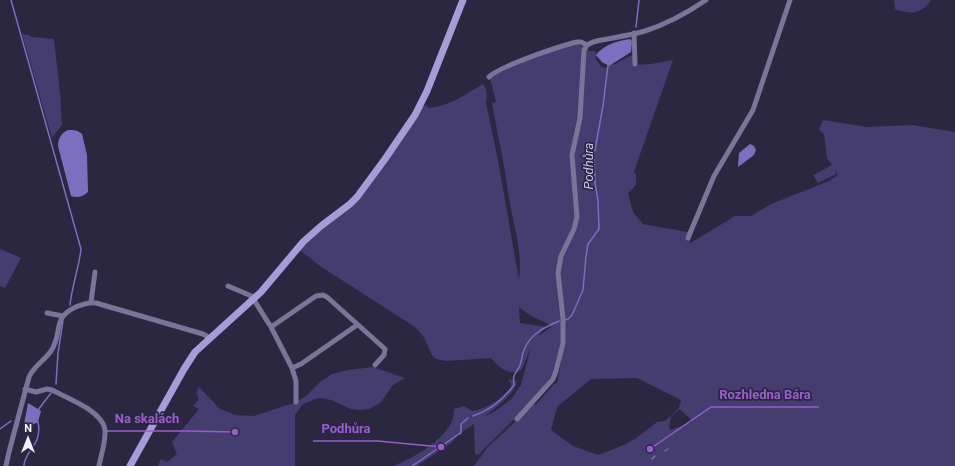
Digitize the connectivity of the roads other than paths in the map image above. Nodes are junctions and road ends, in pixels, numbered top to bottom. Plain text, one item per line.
1 (463, 0) edge
2 (706, 0) edge
3 (790, 0) edge
4 (634, 33) junction
5 (587, 45) junction
6 (635, 64) dead end
7 (489, 78) dead end
8 (688, 238) dead end
9 (95, 272) dead end
10 (228, 286) dead end
11 (255, 299) junction
12 (91, 302) junction
13 (47, 313) dead end
14 (63, 316) junction
15 (357, 325) junction
16 (271, 328) junction
17 (210, 338) junction
18 (375, 365) dead end
19 (292, 368) junction
20 (25, 389) junction
21 (296, 402) dead end
22 (517, 419) dead end
23 (6, 466) edge
24 (99, 466) edge
25 (130, 466) edge

1 - 11 main road
2 - 4 street
3 - 8 street
4 - 5 street
4 - 6 street
5 - 7 street
5 - 22 street
9 - 12 street
10 - 11 street
11 - 16 street
11 - 17 main road
12 - 14 street
12 - 17 street
13 - 14 street
14 - 20 street
15 - 16 street
15 - 18 street
15 - 19 street
16 - 19 street
17 - 25 main road
19 - 21 street
20 - 23 street
20 - 24 street

